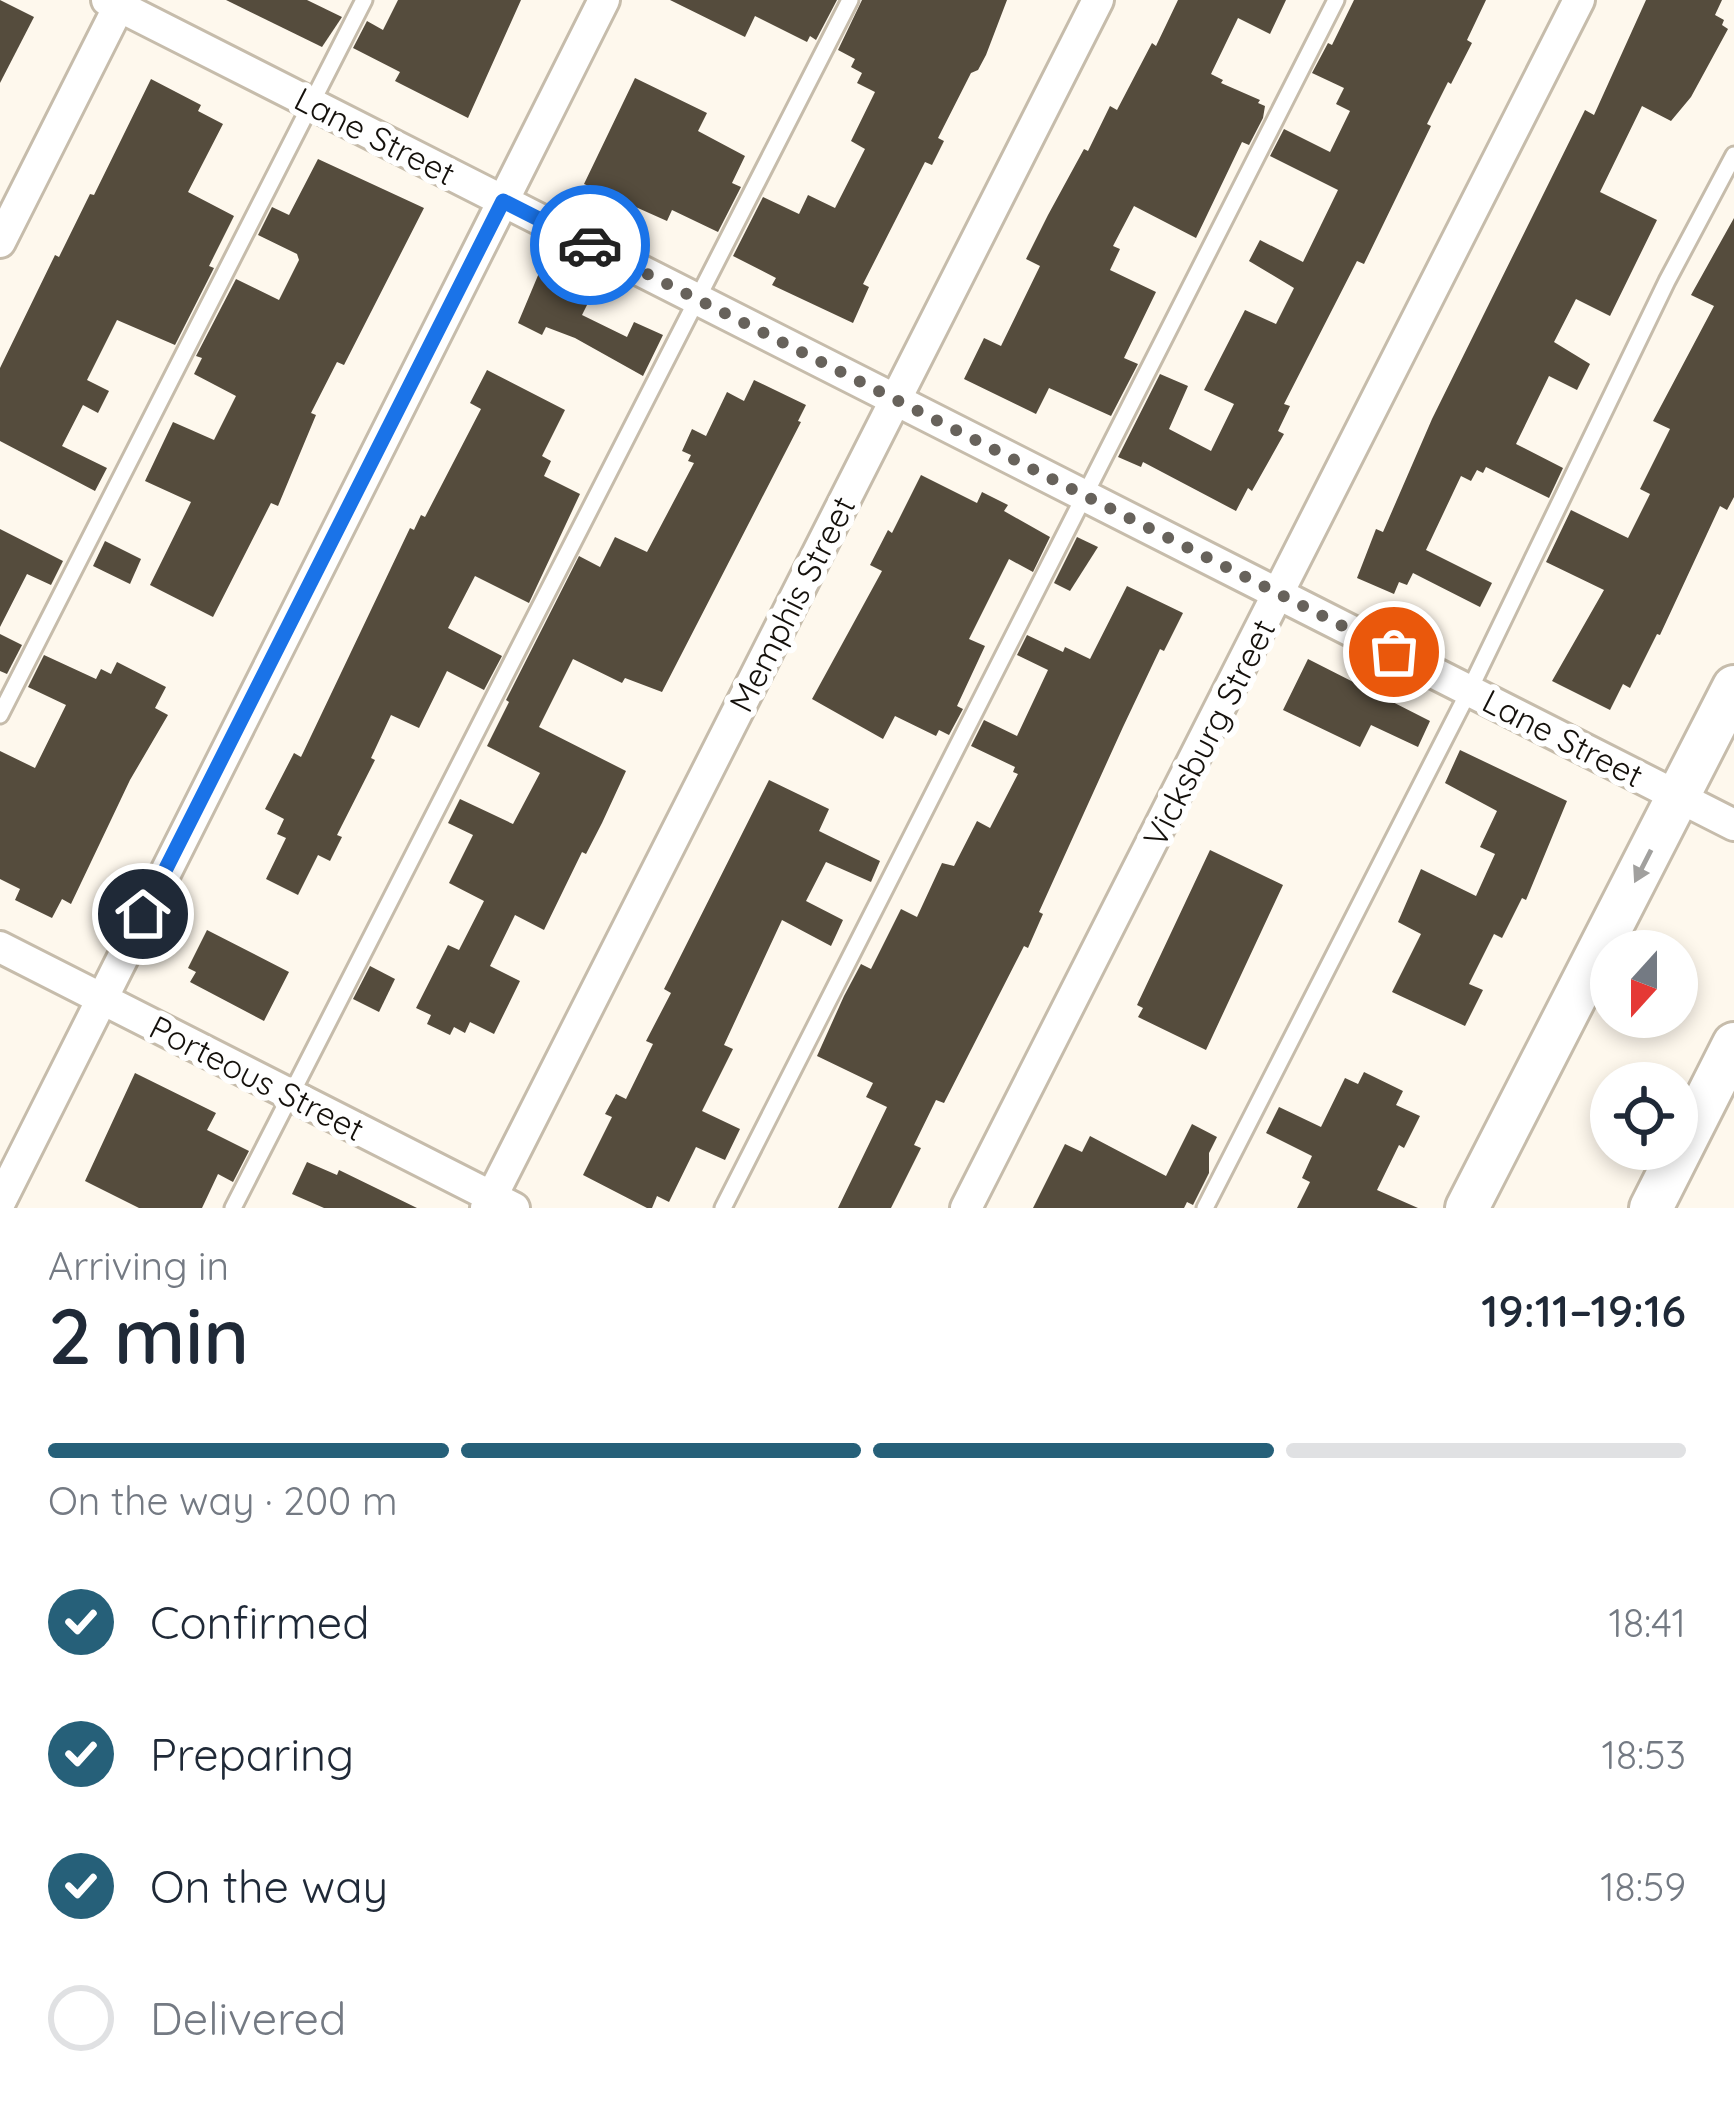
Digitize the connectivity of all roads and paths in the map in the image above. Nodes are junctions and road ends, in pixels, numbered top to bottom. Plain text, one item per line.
1 (364, 0) edge
2 (604, 0) edge
3 (850, 0) edge
4 (1098, 0) edge
5 (1336, 0) edge
6 (1579, 0) edge
7 (116, 2) edge
8 (311, 104) junction
9 (1734, 155) edge
10 (503, 201) junction
11 (0, 242) edge
12 (698, 300) junction
13 (896, 400) junction
14 (1084, 495) junction
15 (1280, 595) junction
16 (1734, 687) edge
17 (1469, 691) junction
18 (0, 716) edge
19 (1678, 797) junction
20 (1734, 825) edge
21 (0, 947) edge
22 (101, 998) junction
23 (1734, 1044) edge
24 (290, 1094) junction
25 (0, 1202) edge
26 (497, 1204) edge
27 (233, 1208) edge
28 (723, 1208) edge
29 (967, 1208) edge
30 (1205, 1208) edge
31 (1467, 1208) edge
32 (1651, 1208) edge

1 - 8 lane
2 - 10 street
3 - 12 lane
4 - 13 street, Memphis Street
5 - 14 lane
6 - 15 street, Vicksburg Street
7 - 8 street, Lane Street
7 - 11 street
8 - 10 street, Lane Street
8 - 18 lane
9 - 17 lane
10 - 12 street, Lane Street
10 - 22 street
12 - 13 street, Lane Street
12 - 24 lane
13 - 14 street, Lane Street
13 - 26 street, Memphis Street
14 - 15 street, Lane Street
14 - 28 lane
15 - 17 street, Lane Street
15 - 29 street, Vicksburg Street
16 - 19 main road
17 - 19 street, Lane Street
17 - 30 lane
19 - 20 street, Lane Street
19 -> 31 main road
21 - 22 street, Porteous Street
22 - 24 street, Porteous Street
22 - 25 street
23 - 32 main road
24 - 26 street, Porteous Street
24 - 27 lane

